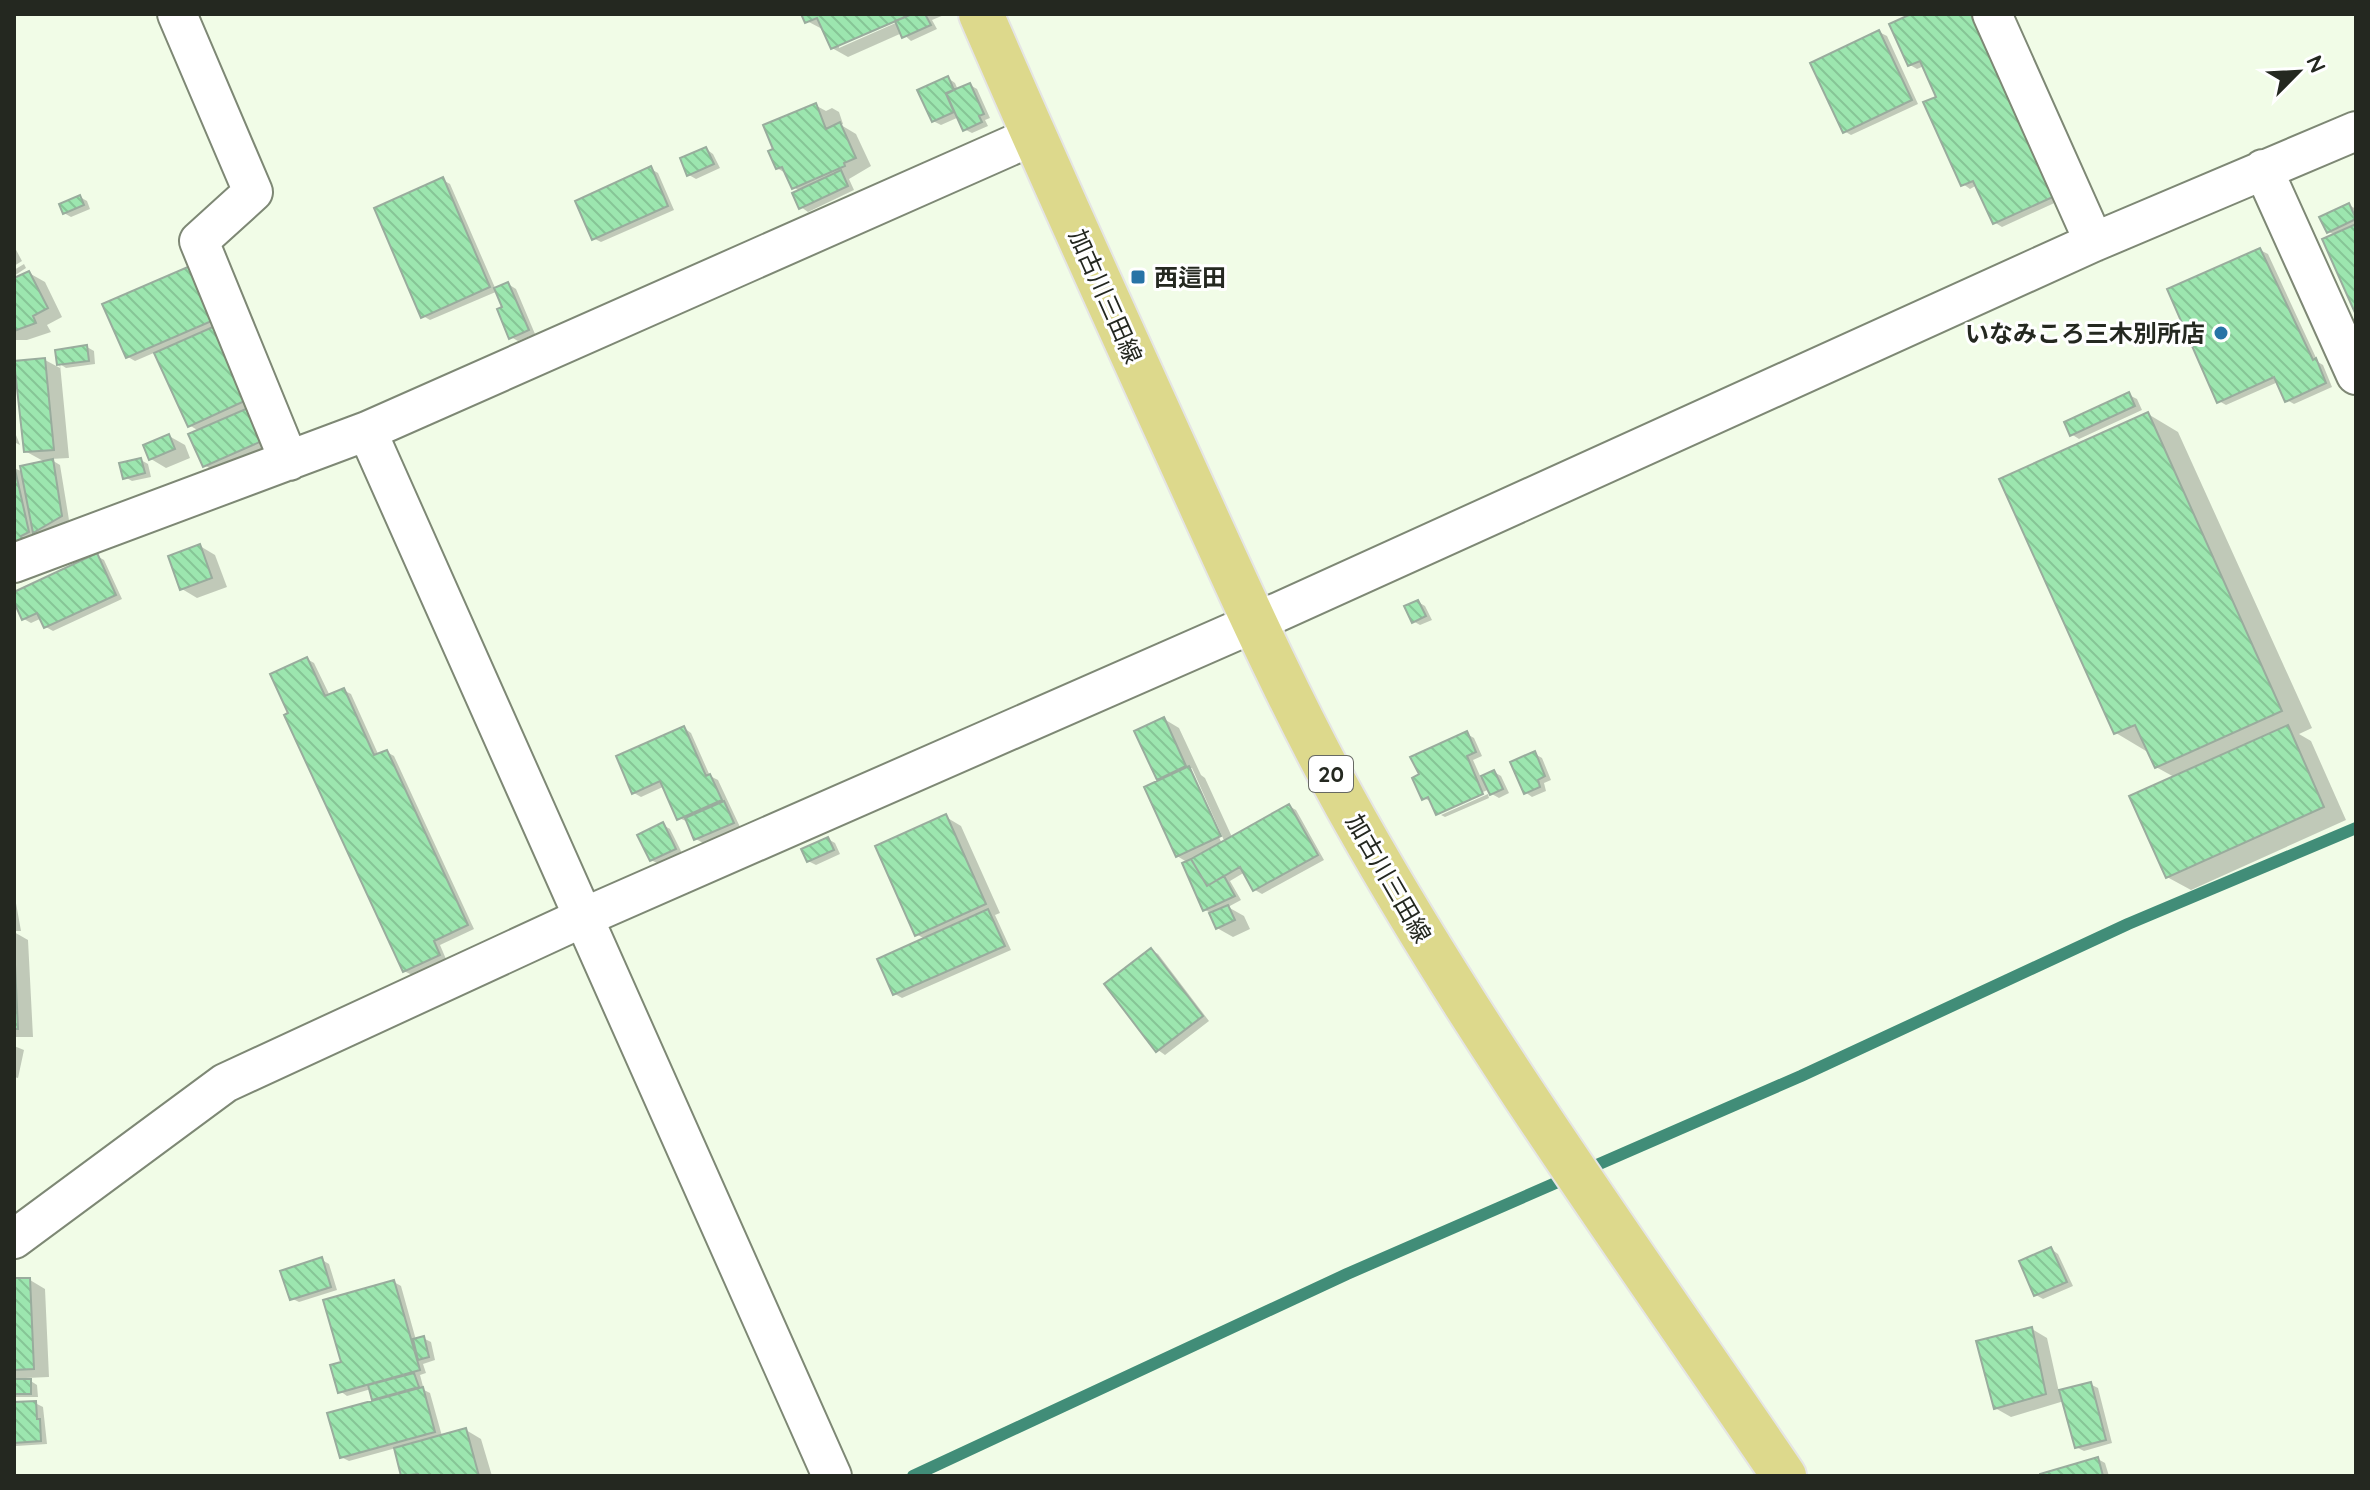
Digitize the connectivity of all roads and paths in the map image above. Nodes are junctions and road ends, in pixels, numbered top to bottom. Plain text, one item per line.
1 (177, 14) edge
2 (981, 14) edge
3 (1992, 14) edge
4 (2356, 131) edge
5 (1033, 136) junction
6 (2263, 169) junction
7 (2094, 242) junction
8 (2356, 375) edge
9 (367, 431) junction
10 (289, 461) junction
11 (14, 563) edge
12 (1254, 623) junction
13 (582, 918) junction
14 (14, 1239) edge
15 (832, 1476) edge
16 (1784, 1476) edge

1 - 10 street
2 - 5 main road, 加古川三田線 / 20
3 - 7 street
4 - 6 street
5 - 9 street
5 - 12 main road, 加古川三田線 / 20
6 - 7 street
6 - 8 street
7 - 12 street
9 - 10 street
9 - 13 street
10 - 11 street
12 - 13 street
12 - 16 main road, 加古川三田線 / 20
13 - 14 street
13 - 15 street

